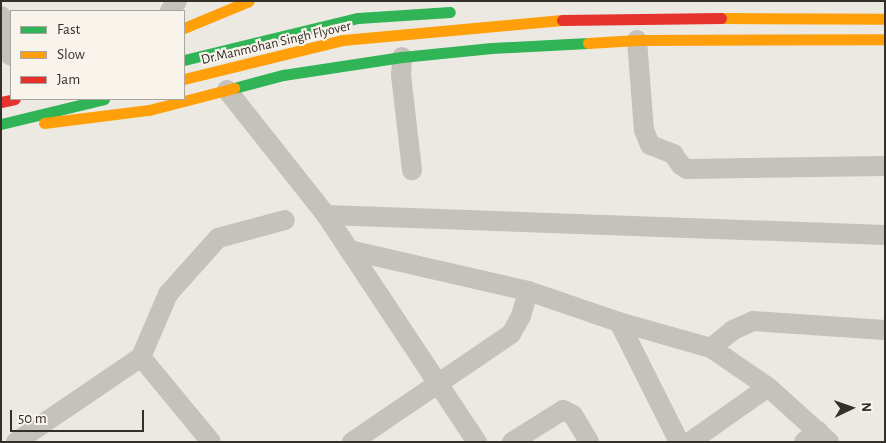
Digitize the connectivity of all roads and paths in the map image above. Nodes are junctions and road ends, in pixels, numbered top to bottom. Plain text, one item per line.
1 (249, 1) edge
2 (457, 11) dead end
3 (1, 16) edge
4 (885, 19) edge
5 (185, 28) edge
6 (885, 38) edge
7 (638, 40) junction
8 (10, 52) edge
9 (402, 57) junction
10 (185, 60) edge
11 (185, 79) edge
12 (227, 90) junction
13 (185, 97) edge
14 (100, 100) edge
15 (171, 100) edge
16 (1, 102) edge
17 (19, 102) edge
18 (148, 104) edge
19 (1, 111) edge
20 (1, 124) edge
21 (1, 130) edge
22 (885, 166) edge
23 (412, 170) dead end
24 (326, 216) junction
25 (285, 220) dead end
26 (885, 235) edge
27 (349, 250) junction
28 (528, 291) junction
29 (619, 322) junction
30 (885, 330) edge
31 (711, 348) junction
32 (140, 357) junction
33 (437, 384) junction
34 (768, 386) junction
35 (817, 438) edge
36 (16, 442) edge
37 (211, 442) edge
38 (352, 442) edge
39 (477, 442) edge
40 (512, 442) edge
41 (589, 442) edge
42 (679, 442) edge
43 (690, 442) edge

1 - 5 main road
2 - 10 main road, Dr.Manmohan Singh Flyover
3 - 8 street
4 - 11 main road, Dr.Manmohan Singh Flyover
6 - 7 main road
7 - 9 main road
7 - 22 street
9 - 12 main road
9 - 23 street
12 - 13 main road
12 - 24 street
14 - 20 main road
15 - 18 main road
16 - 17 main road
17 - 19 main road
18 - 21 main road
24 - 26 street
24 - 27 street
25 - 32 street
27 - 28 street
27 - 33 street
28 - 29 street
28 - 33 street
29 - 31 street
29 - 42 street
30 - 31 street
31 - 34 street
32 - 36 street
32 - 37 street
33 - 38 street
33 - 39 street
34 - 35 street
34 - 43 street
40 - 41 street

